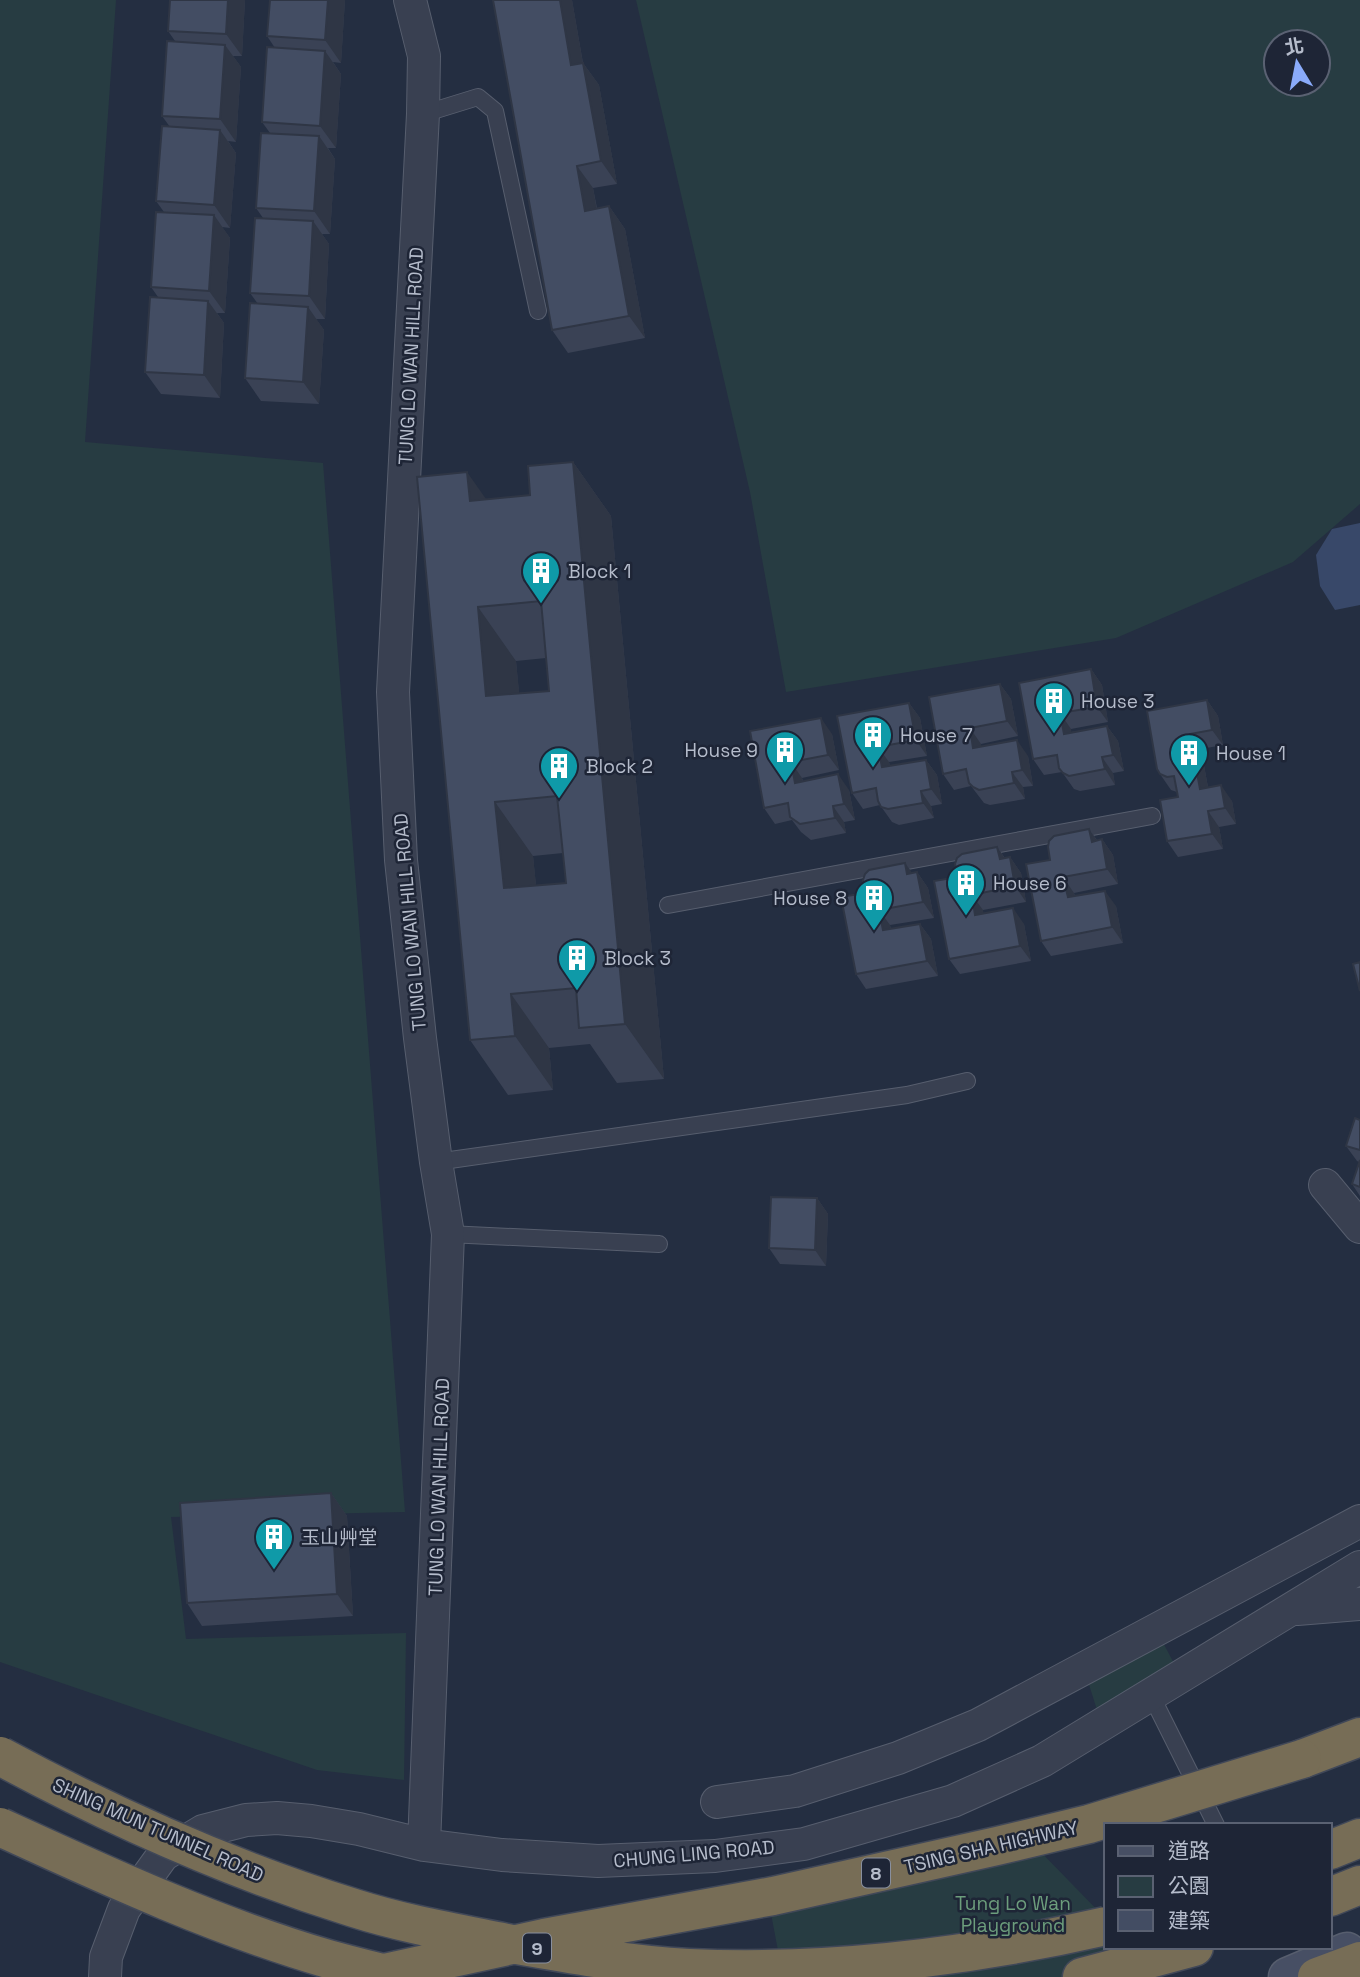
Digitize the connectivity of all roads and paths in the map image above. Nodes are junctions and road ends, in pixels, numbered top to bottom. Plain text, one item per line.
1 (410, 0) edge
2 (423, 114) junction
3 (538, 311) dead end
4 (1152, 816) dead end
5 (668, 905) dead end
6 (967, 1081) dead end
7 (436, 1162) junction
8 (1325, 1185) dead end
9 (1360, 1227) edge
10 (448, 1234) junction
11 (659, 1244) dead end
12 (1360, 1521) edge
13 (1360, 1567) edge
14 (1360, 1604) edge
15 (1292, 1610) junction
16 (1151, 1695) junction
17 (1355, 1730) edge
18 (0, 1756) edge
19 (0, 1766) edge
20 (717, 1802) dead end
21 (1360, 1822) edge
22 (1215, 1823) edge
23 (0, 1826) edge
24 (1332, 1835) edge
25 (1360, 1838) edge
26 (424, 1845) junction
27 (1332, 1849) edge
28 (163, 1855) junction
29 (1360, 1885) edge
30 (1332, 1896) edge
31 (1104, 1926) edge
32 (1360, 1947) edge
33 (1187, 1949) edge
34 (1360, 1961) edge
35 (105, 1977) edge
36 (366, 1977) edge
37 (397, 1977) edge
38 (1082, 1977) edge
39 (1288, 1977) edge
40 (1317, 1977) edge

1 - 2 street, TUNG LO WAN HILL ROAD
2 - 3 lane
2 - 7 street, TUNG LO WAN HILL ROAD
4 - 5 lane
6 - 7 lane
7 - 10 street, TUNG LO WAN HILL ROAD
8 - 9 street
10 - 11 lane
10 - 26 street, TUNG LO WAN HILL ROAD
12 - 20 street
13 - 15 street
14 - 15 street, CHUNG LING ROAD
15 - 16 street, CHUNG LING ROAD
16 - 22 lane
16 - 26 street, CHUNG LING ROAD
17 - 36 highway, TSING SHA HIGHWAY / 8, bridge
18 - 31 highway, SHING MUN TUNNEL ROAD / 9, bridge
19 - 28 lane
21 - 24 lane
23 - 37 highway, bridge
25 - 27 highway
26 - 28 street, CHUNG LING ROAD
28 - 35 street, CHUNG LING ROAD
29 - 30 highway
32 - 39 main road
33 - 38 highway
34 - 40 highway

